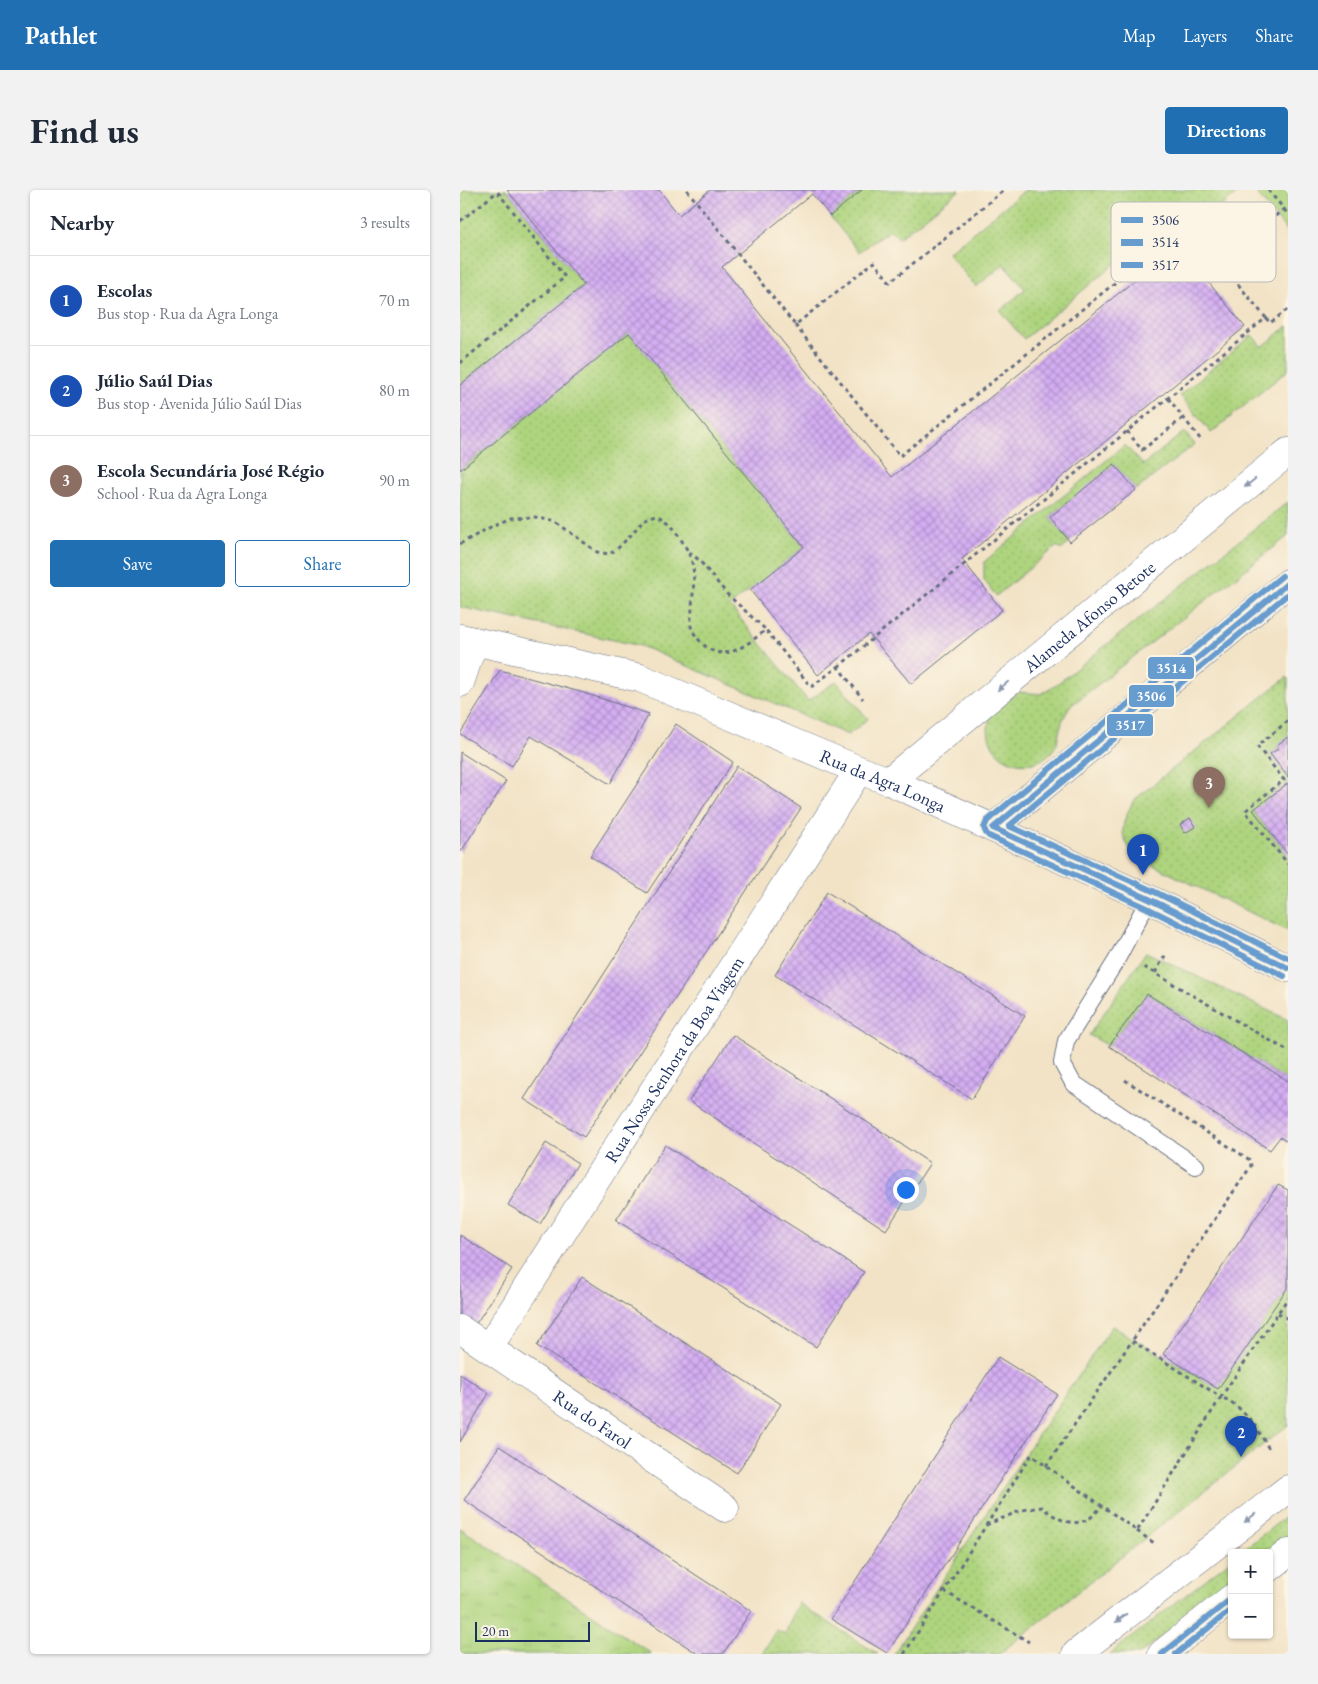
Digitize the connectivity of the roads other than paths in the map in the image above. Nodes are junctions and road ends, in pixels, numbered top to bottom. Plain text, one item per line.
1 (1288, 452) edge
2 (1288, 584) edge
3 (467, 639) edge
4 (460, 683) edge
5 (859, 770) junction
6 (889, 781) junction
7 (992, 828) junction
8 (1149, 899) junction
9 (1288, 968) edge
10 (1196, 1166) dead end
11 (460, 1329) edge
12 (489, 1347) junction
13 (1288, 1488) edge
14 (725, 1508) dead end
15 (1288, 1553) edge
16 (1273, 1565) edge
17 (1228, 1601) edge
18 (1076, 1654) edge
19 (1162, 1654) edge

1 -> 6 street, Alameda Afonso Betote
2 - 7 street
3 - 4 street
3 - 5 street, Rua da Agra Longa
5 - 6 street, Rua da Agra Longa
5 - 12 street, Rua Nossa Senhora da Boa Viagem
6 - 7 street, Rua da Agra Longa
7 - 8 street, Rua da Agra Longa
8 - 9 street, Rua da Agra Longa
8 - 10 lane
11 - 12 street, Rua do Farol
12 - 14 street, Rua do Farol
13 -> 18 street
15 - 16 street
17 - 19 street

